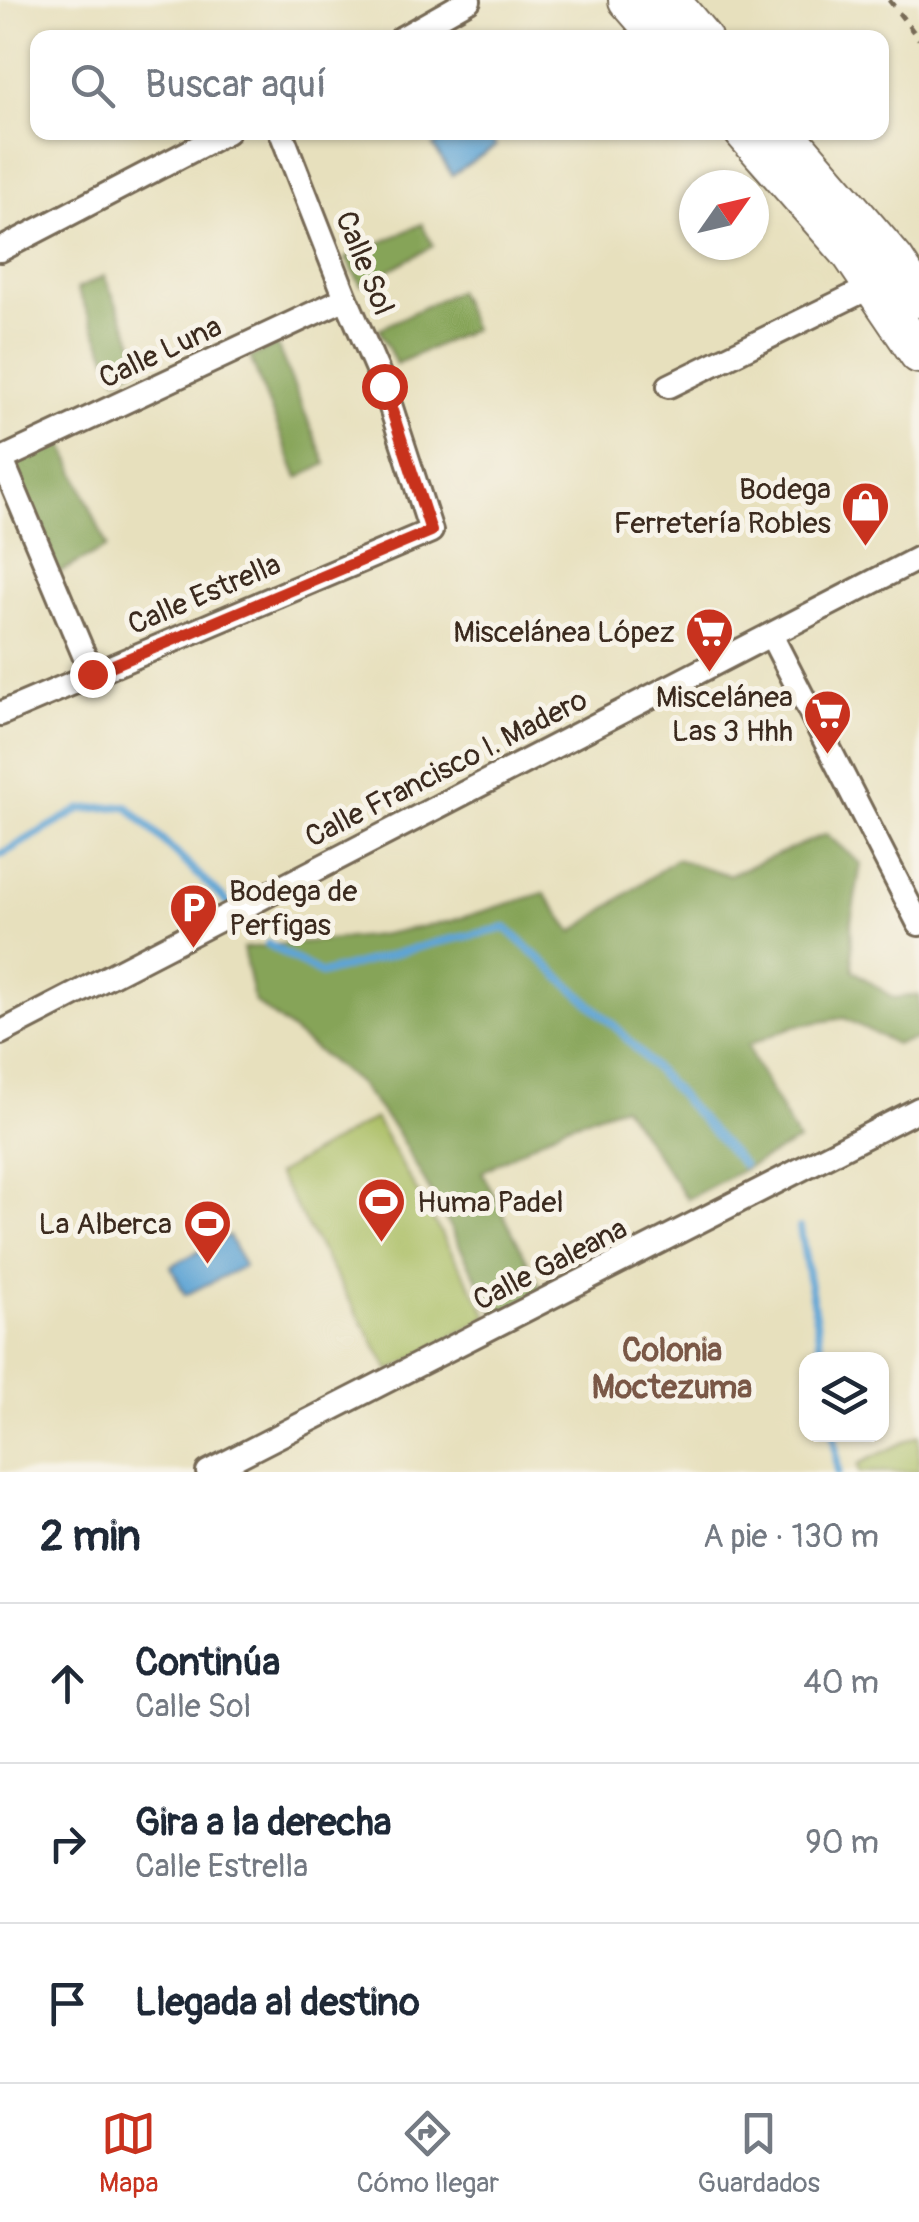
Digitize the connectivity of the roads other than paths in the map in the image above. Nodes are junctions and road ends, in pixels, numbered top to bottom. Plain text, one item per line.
1 (469, 0) edge
2 (628, 0) edge
3 (670, 0) edge
4 (416, 30) edge
5 (653, 30) edge
6 (695, 30) edge
7 (212, 140) edge
8 (284, 140) edge
9 (751, 140) edge
10 (791, 140) edge
11 (0, 250) edge
12 (875, 286) junction
13 (346, 298) junction
14 (919, 298) edge
15 (919, 354) edge
16 (669, 386) dead end
17 (1, 460) edge
18 (431, 531) joint
19 (919, 558) edge
20 (771, 635) junction
21 (92, 674) junction
22 (0, 714) edge
23 (919, 924) edge
24 (0, 1032) edge
25 (919, 1109) edge
26 (208, 1472) edge

1 - 4 street
2 - 5 main road
3 - 6 main road
7 - 11 street
8 - 13 street, Calle Sol
9 - 12 main road
10 - 14 main road
12 - 15 main road
12 - 16 street
13 - 17 street, Calle Luna
13 - 18 street, Calle Sol
17 - 21 street
18 - 21 street, Calle Estrella
19 - 20 street, Calle Francisco I. Madero
20 - 23 street
20 - 24 street, Calle Francisco I. Madero
21 - 22 street, Calle Estrella
25 - 26 street, Calle Galeana

